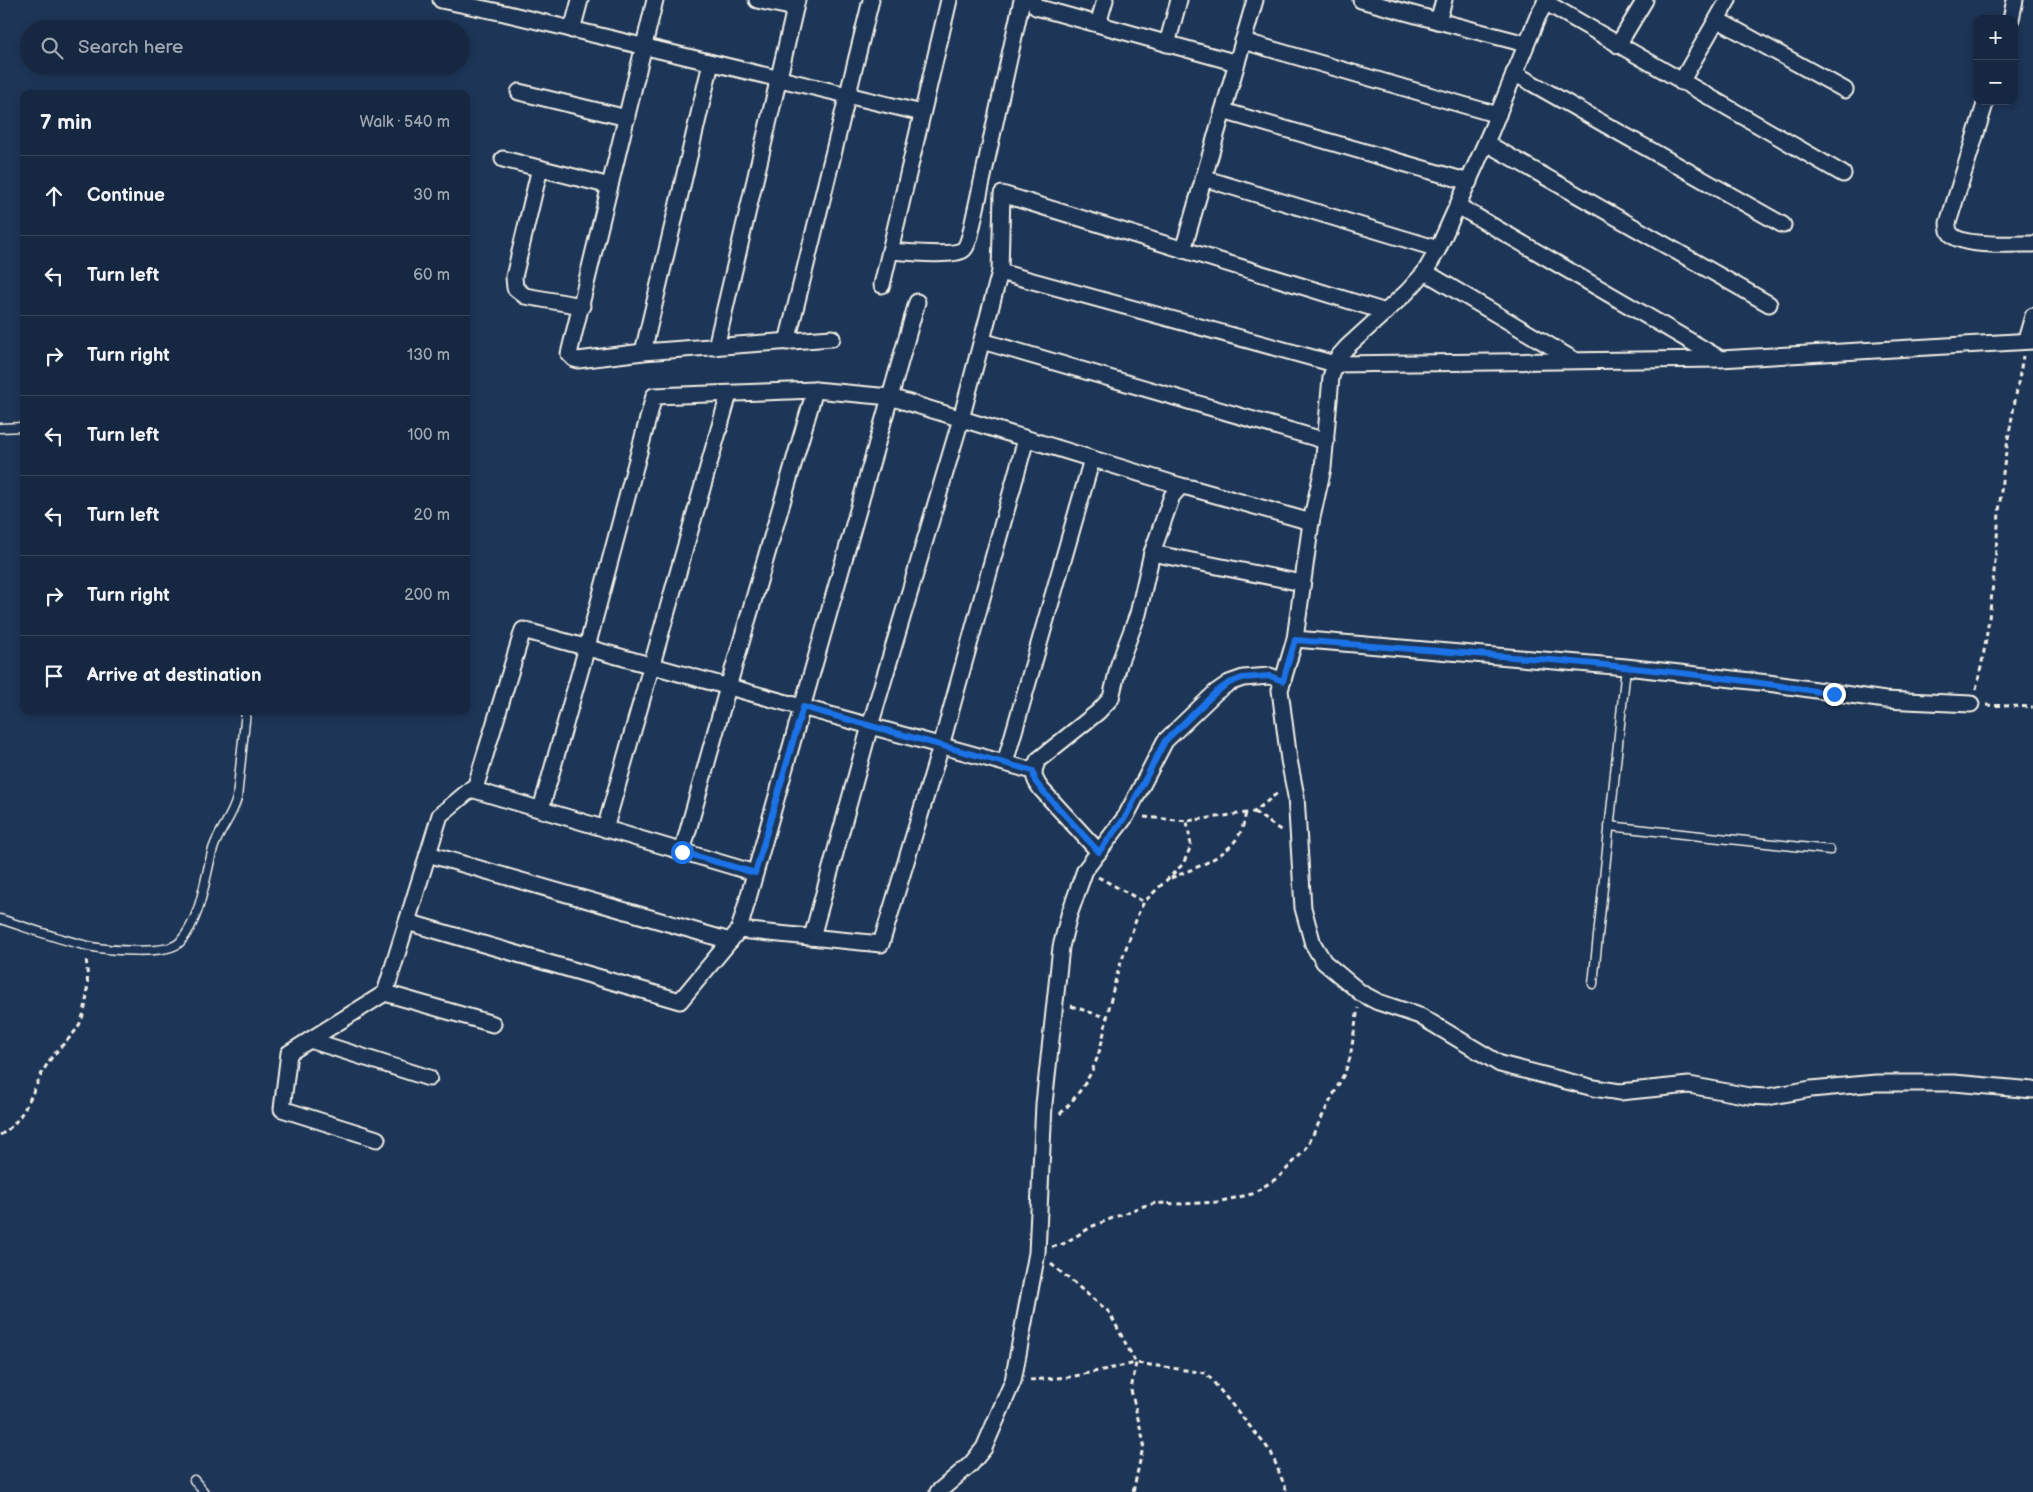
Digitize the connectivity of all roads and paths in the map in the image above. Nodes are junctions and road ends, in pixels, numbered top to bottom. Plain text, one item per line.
1 (442, 0) edge
2 (580, 0) edge
3 (654, 0) edge
4 (757, 0) edge
5 (871, 0) edge
6 (949, 0) edge
7 (1022, 0) edge
8 (1034, 0) edge
9 (1105, 0) edge
10 (1180, 0) edge
11 (1255, 0) edge
12 (1361, 0) edge
13 (1444, 0) edge
14 (1645, 0) edge
15 (1728, 0) edge
16 (2015, 0) edge
17 (1546, 1) edge
18 (796, 4) edge
19 (506, 7) edge
20 (2012, 15) edge
21 (1718, 20) junction
22 (1438, 21) junction
23 (1098, 24) junction
24 (572, 30) junction
25 (1243, 41) junction
26 (1167, 44) junction
27 (1526, 44) junction
28 (1618, 45) junction
29 (644, 47) junction
30 (711, 63) junction
31 (1237, 63) junction
32 (1514, 73) junction
33 (779, 79) junction
34 (1681, 82) junction
35 (1845, 90) dead end
36 (519, 92) dead end
37 (848, 95) junction
38 (1985, 105) edge
39 (1223, 111) junction
40 (922, 113) junction
41 (1498, 116) junction
42 (626, 118) junction
43 (1486, 143) junction
44 (503, 159) dead end
45 (540, 168) junction
46 (1843, 174) dead end
47 (1203, 178) junction
48 (1469, 182) junction
49 (610, 186) junction
50 (1458, 206) junction
51 (1783, 225) dead end
52 (2033, 244) edge
53 (1438, 249) junction
54 (1183, 250) junction
55 (890, 251) junction
56 (1000, 272) junction
57 (1425, 272) junction
58 (882, 285) dead end
59 (916, 302) dead end
60 (1768, 304) dead end
61 (582, 306) junction
62 (1386, 312) junction
63 (2033, 316) edge
64 (832, 338) dead end
65 (982, 341) junction
66 (2029, 341) edge
67 (787, 342) junction
68 (716, 347) junction
69 (643, 352) junction
70 (1720, 359) junction
71 (1575, 361) junction
72 (1335, 364) junction
73 (816, 390) junction
74 (729, 394) junction
75 (890, 397) junction
76 (961, 419) junction
77 (0, 428) edge
78 (20, 428) edge
79 (1026, 439) junction
80 (1326, 441) junction
81 (1092, 459) junction
82 (1181, 486) junction
83 (1310, 522) junction
84 (1152, 553) junction
85 (1302, 583) junction
86 (1295, 640) junction
87 (587, 647) junction
88 (653, 666) junction
89 (1626, 667) junction
90 (1283, 681) junction
91 (728, 687) junction
92 (1971, 704) junction
93 (803, 707) junction
94 (2033, 707) edge
95 (246, 715) edge
96 (870, 726) junction
97 (941, 746) junction
98 (1004, 763) junction
99 (1033, 771) junction
100 (1293, 782) junction
101 (471, 789) junction
102 (541, 809) junction
103 (1254, 812) junction
104 (1246, 813) junction
105 (1126, 816) junction
106 (1188, 821) junction
107 (1610, 826) junction
108 (606, 829) junction
109 (1300, 843) junction
110 (1830, 850) dead end
111 (682, 852) junction
112 (1099, 852) junction
113 (428, 854) junction
114 (1086, 870) junction
115 (755, 873) junction
116 (1170, 878) junction
117 (1144, 902) junction
118 (0, 919) edge
119 (407, 922) junction
120 (734, 935) junction
121 (812, 937) junction
122 (86, 946) junction
123 (1592, 984) dead end
124 (385, 993) junction
125 (1361, 993) junction
126 (1056, 1002) junction
127 (1108, 1018) junction
128 (493, 1024) dead end
129 (310, 1040) junction
130 (429, 1078) dead end
131 (2033, 1090) edge
132 (1042, 1132) junction
133 (0, 1135) edge
134 (377, 1140) dead end
135 (1037, 1253) junction
136 (1136, 1363) junction
137 (1013, 1381) junction
138 (194, 1480) dead end
139 (204, 1492) edge
140 (938, 1492) edge
141 (1133, 1492) edge
142 (1287, 1492) edge

1 - 19 street
2 - 24 street
3 - 29 street
4 - 18 street
5 - 37 street
6 - 40 street
7 - 55 street
8 - 23 street
9 - 23 street
10 - 26 street
11 - 25 street
12 - 22 street
13 - 22 street
14 - 28 street
15 - 21 street
16 - 20 street
17 - 27 street
17 - 28 street
18 - 33 street
19 - 24 street
21 - 34 street
21 - 35 street
22 - 27 street
23 - 26 street
24 - 29 street
25 - 31 street
25 - 41 street
26 - 31 street
27 - 32 street
28 - 34 street
29 - 30 street
29 - 42 street
30 - 33 street
30 - 69 street
31 - 39 street
32 - 41 street
32 - 51 street
33 - 37 street
33 - 68 street
34 - 46 street
36 - 42 street
37 - 40 street
37 - 67 street
38 - 52 street
39 - 47 street
39 - 48 street
40 - 55 street
41 - 43 street
42 - 49 street
43 - 48 street
43 - 60 street
44 - 45 street
45 - 49 street
45 - 61 street
47 - 53 street
47 - 54 street
48 - 50 street
49 - 61 street
50 - 53 street
50 - 70 street
53 - 57 street
54 - 56 street
54 - 62 street
55 - 58 street
56 - 65 street
56 - 72 street
57 - 62 street
57 - 71 street
59 - 75 street
61 - 69 street
62 - 72 street
63 - 66 street
64 - 67 street
65 - 76 street
65 - 80 street
66 - 70 street
66 - 92 path
67 - 68 street
68 - 69 street
70 - 71 street
71 - 72 street
72 - 80 street
73 - 74 street
73 - 75 street
73 - 91 street
74 - 87 street
74 - 88 street
75 - 76 street
75 - 93 street
76 - 79 street
76 - 96 street
77 - 78 lane
79 - 81 street
79 - 97 street
80 - 83 street
81 - 82 street
81 - 98 street
82 - 83 street
82 - 84 street
83 - 85 street
84 - 85 street
84 - 99 street
85 - 86 street
86 - 89 street
86 - 90 street
87 - 88 street
87 - 101 street
87 - 102 street
88 - 91 street
88 - 108 street
89 - 92 street
89 - 107 lane
90 - 100 street
90 - 105 street
91 - 93 street
91 - 111 street
92 - 94 path
93 - 96 street
93 - 115 street
95 - 122 lane
96 - 97 street
96 - 121 street
97 - 98 street
97 - 121 street
98 - 99 street
99 - 112 street
100 - 103 path
100 - 109 street
101 - 102 street
101 - 113 street
102 - 108 street
103 - 104 path
103 - 109 path
104 - 106 path
104 - 116 path
105 - 106 path
105 - 112 street
106 - 116 path
107 - 110 lane
107 - 123 lane
108 - 111 street
109 - 125 street
111 - 115 street
112 - 114 street
113 - 119 street
113 - 120 street
114 - 117 path
114 - 126 street
115 - 120 street
116 - 117 path
117 - 127 path
118 - 122 lane
119 - 120 street
119 - 124 street
120 - 121 street
122 - 133 path
124 - 128 street
124 - 129 street
125 - 131 street
125 - 135 path
126 - 127 path
126 - 132 street
127 - 132 path
129 - 130 street
129 - 134 street
132 - 135 street
135 - 136 path
135 - 137 street
136 - 137 path
136 - 141 path
136 - 142 path
137 - 140 street
138 - 139 lane

